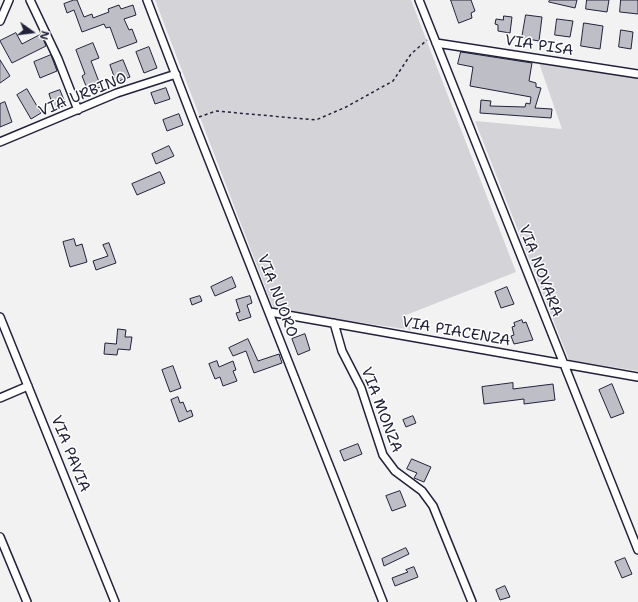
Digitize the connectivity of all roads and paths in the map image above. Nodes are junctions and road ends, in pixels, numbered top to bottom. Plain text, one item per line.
1 (9, 0) edge
2 (30, 0) edge
3 (148, 0) edge
4 (419, 0) edge
5 (0, 21) edge
6 (435, 40) junction
7 (176, 74) junction
8 (638, 74) edge
9 (78, 110) junction
10 (193, 120) junction
11 (0, 142) edge
12 (270, 312) junction
13 (0, 317) edge
14 (334, 323) junction
15 (563, 364) junction
16 (638, 377) edge
17 (28, 386) junction
18 (0, 398) edge
19 (0, 536) edge
20 (638, 550) edge
21 (27, 602) edge
22 (116, 602) edge
23 (383, 602) edge
24 (472, 602) edge

1 - 5 street
2 - 9 street
3 - 7 street, VIA NUORO
4 - 6 street, VIA NOVARA
6 - 8 street, VIA PISA
6 - 10 path
6 - 15 street, VIA NOVARA
7 - 9 street, VIA URBINO
7 - 10 street, VIA NUORO
9 - 11 street, VIA URBINO
10 - 12 street, VIA NUORO
12 - 14 street, VIA PIACENZA
12 - 23 street, VIA NUORO
13 - 17 street, VIA PAVIA
14 - 15 street, VIA PIACENZA
14 - 24 street, VIA MONZA
15 - 16 street, VIA PIACENZA
15 - 20 street, VIA NOVARA
17 - 18 street
17 - 22 street, VIA PAVIA
19 - 21 street

